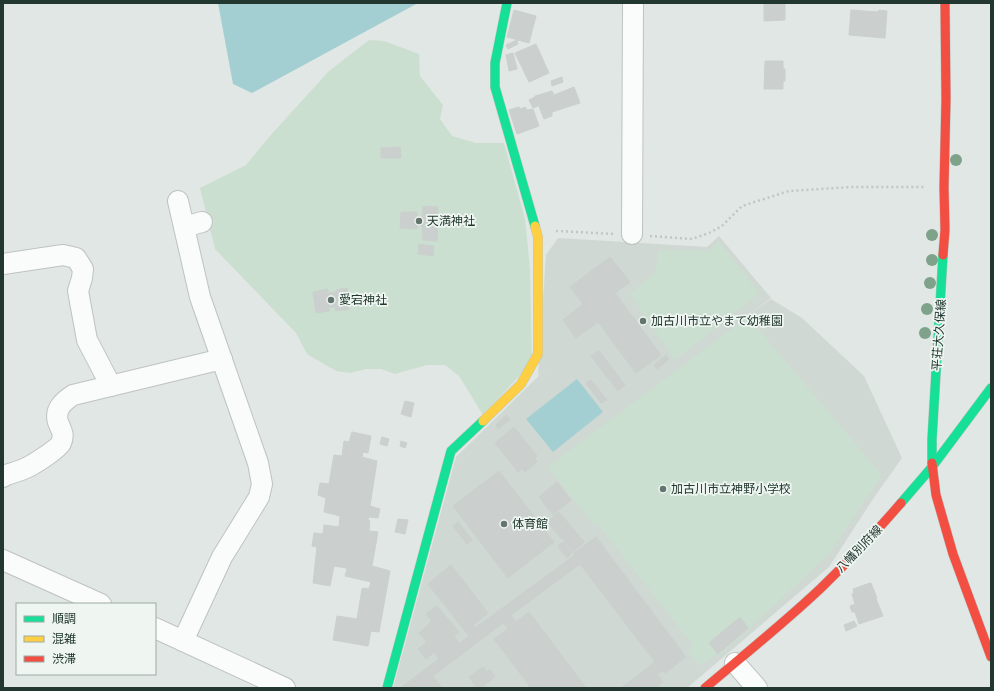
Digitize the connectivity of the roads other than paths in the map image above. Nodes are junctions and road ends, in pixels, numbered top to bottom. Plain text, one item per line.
1 (507, 3) edge
2 (633, 3) edge
3 (945, 3) edge
4 (178, 201) dead end
5 (632, 234) road end
6 (3, 264) edge
7 (222, 359) junction
8 (111, 386) junction
9 (991, 388) edge
10 (932, 467) junction
11 (3, 477) edge
12 (3, 560) edge
13 (99, 603) edge
14 (156, 628) edge
15 (183, 641) junction
16 (991, 657) edge
17 (735, 663) junction
18 (285, 688) edge
19 (387, 688) edge
20 (705, 688) edge
21 (757, 688) edge

1 - 19 main road
2 - 5 street
3 - 10 main road, 平荘大久保線
4 - 7 street
6 - 8 street
7 - 8 street
7 - 15 street
8 - 11 street
9 - 10 main road, 八幡別府線
10 - 16 main road, 平荘大久保線
10 - 17 main road, 八幡別府線
12 - 13 street
14 - 15 street
15 - 18 street
17 - 20 main road, 八幡別府線
17 - 21 street

